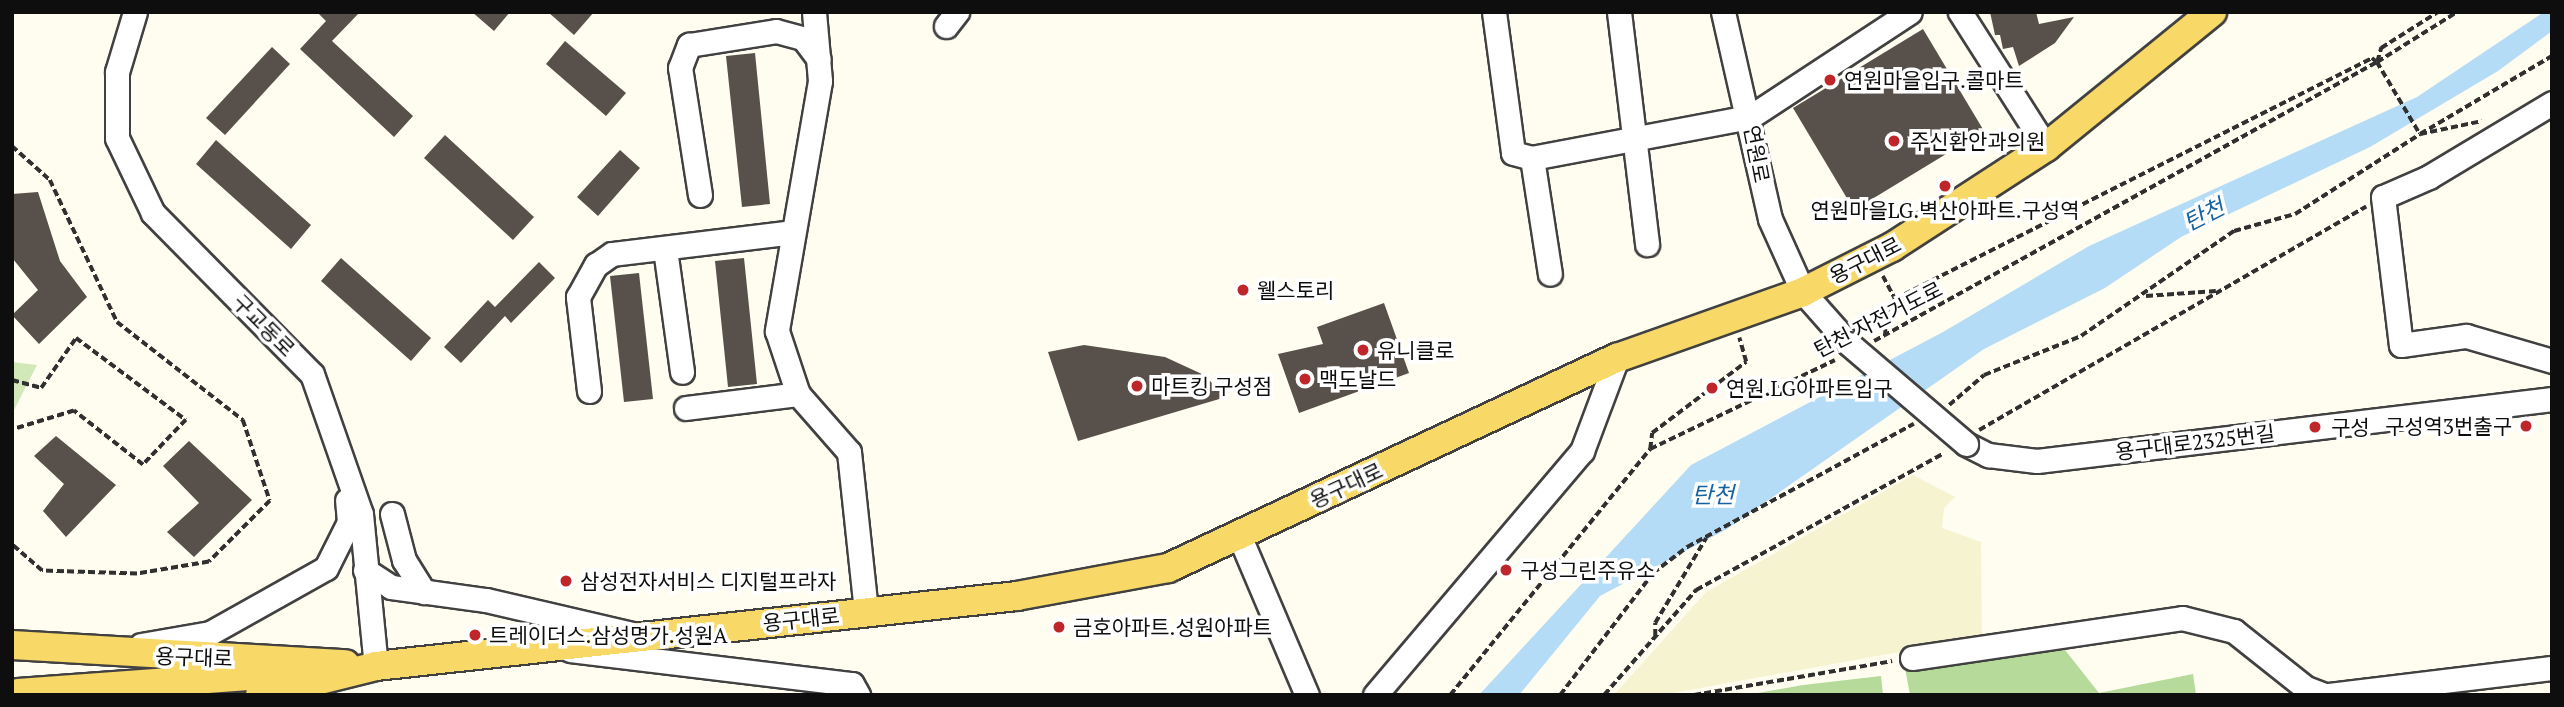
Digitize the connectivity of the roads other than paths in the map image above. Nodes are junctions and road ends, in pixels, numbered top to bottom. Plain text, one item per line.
1 (135, 12) edge
2 (814, 12) edge
3 (1494, 12) edge
4 (1619, 12) edge
5 (1723, 12) edge
6 (1910, 12) edge
7 (1960, 12) edge
8 (2213, 12) edge
9 (820, 59) junction
10 (2552, 103) edge
11 (1749, 117) junction
12 (1632, 141) junction
13 (2046, 147) junction
14 (1532, 158) junction
15 (700, 195) dead end
16 (793, 232) junction
17 (1647, 244) dead end
18 (665, 249) junction
19 (1550, 274) dead end
20 (1803, 292) junction
21 (1617, 358) junction
22 (2552, 361) edge
23 (682, 372) dead end
24 (589, 391) dead end
25 (798, 394) junction
26 (2552, 399) edge
27 (686, 408) dead end
28 (343, 451) junction
29 (392, 513) dead end
30 (1239, 534) junction
31 (365, 570) junction
32 (424, 592) junction
33 (866, 612) junction
34 (645, 637) junction
35 (12, 645) edge
36 (557, 647) junction
37 (100, 653) junction
38 (1912, 658) road end
39 (260, 660) junction
40 (376, 666) junction
41 (2552, 668) edge
42 (19, 694) edge
43 (260, 695) edge
44 (858, 695) edge
45 (1307, 695) edge
46 (1376, 695) edge
47 (2326, 695) edge

1 - 28 street, 구교동로
2 - 9 street
3 - 14 street
4 - 12 street
5 - 11 street, 연원로
6 - 11 street
7 - 13 street
8 - 13 main road, 용구대로
9 - 15 street
9 - 16 street
10 - 22 street
11 - 12 street
11 - 20 street, 연원로
12 - 14 street
12 - 17 street
13 - 20 main road, 용구대로
14 - 19 street
16 - 18 street
16 - 25 street
18 - 23 street
18 - 24 street
20 - 21 main road, 용구대로
20 - 26 street, 용구대로2325번길, bridge
21 - 30 main road, 용구대로
21 - 46 street
25 - 27 street
25 - 33 street
28 - 31 street, 구교동로
28 - 37 street
29 - 32 street
30 - 33 main road, 용구대로
30 - 45 street
31 - 32 street
31 - 40 street, 구교동로
32 - 34 street
33 - 34 main road, 용구대로
34 - 36 main road, 용구대로
35 - 37 main road, 용구대로
36 - 40 main road, 용구대로
36 - 44 street
37 - 39 main road, 용구대로
38 - 47 street
39 - 40 main road, 용구대로
39 - 42 main road
40 - 42 main road
40 - 43 main road, 용구대로
41 - 47 street

